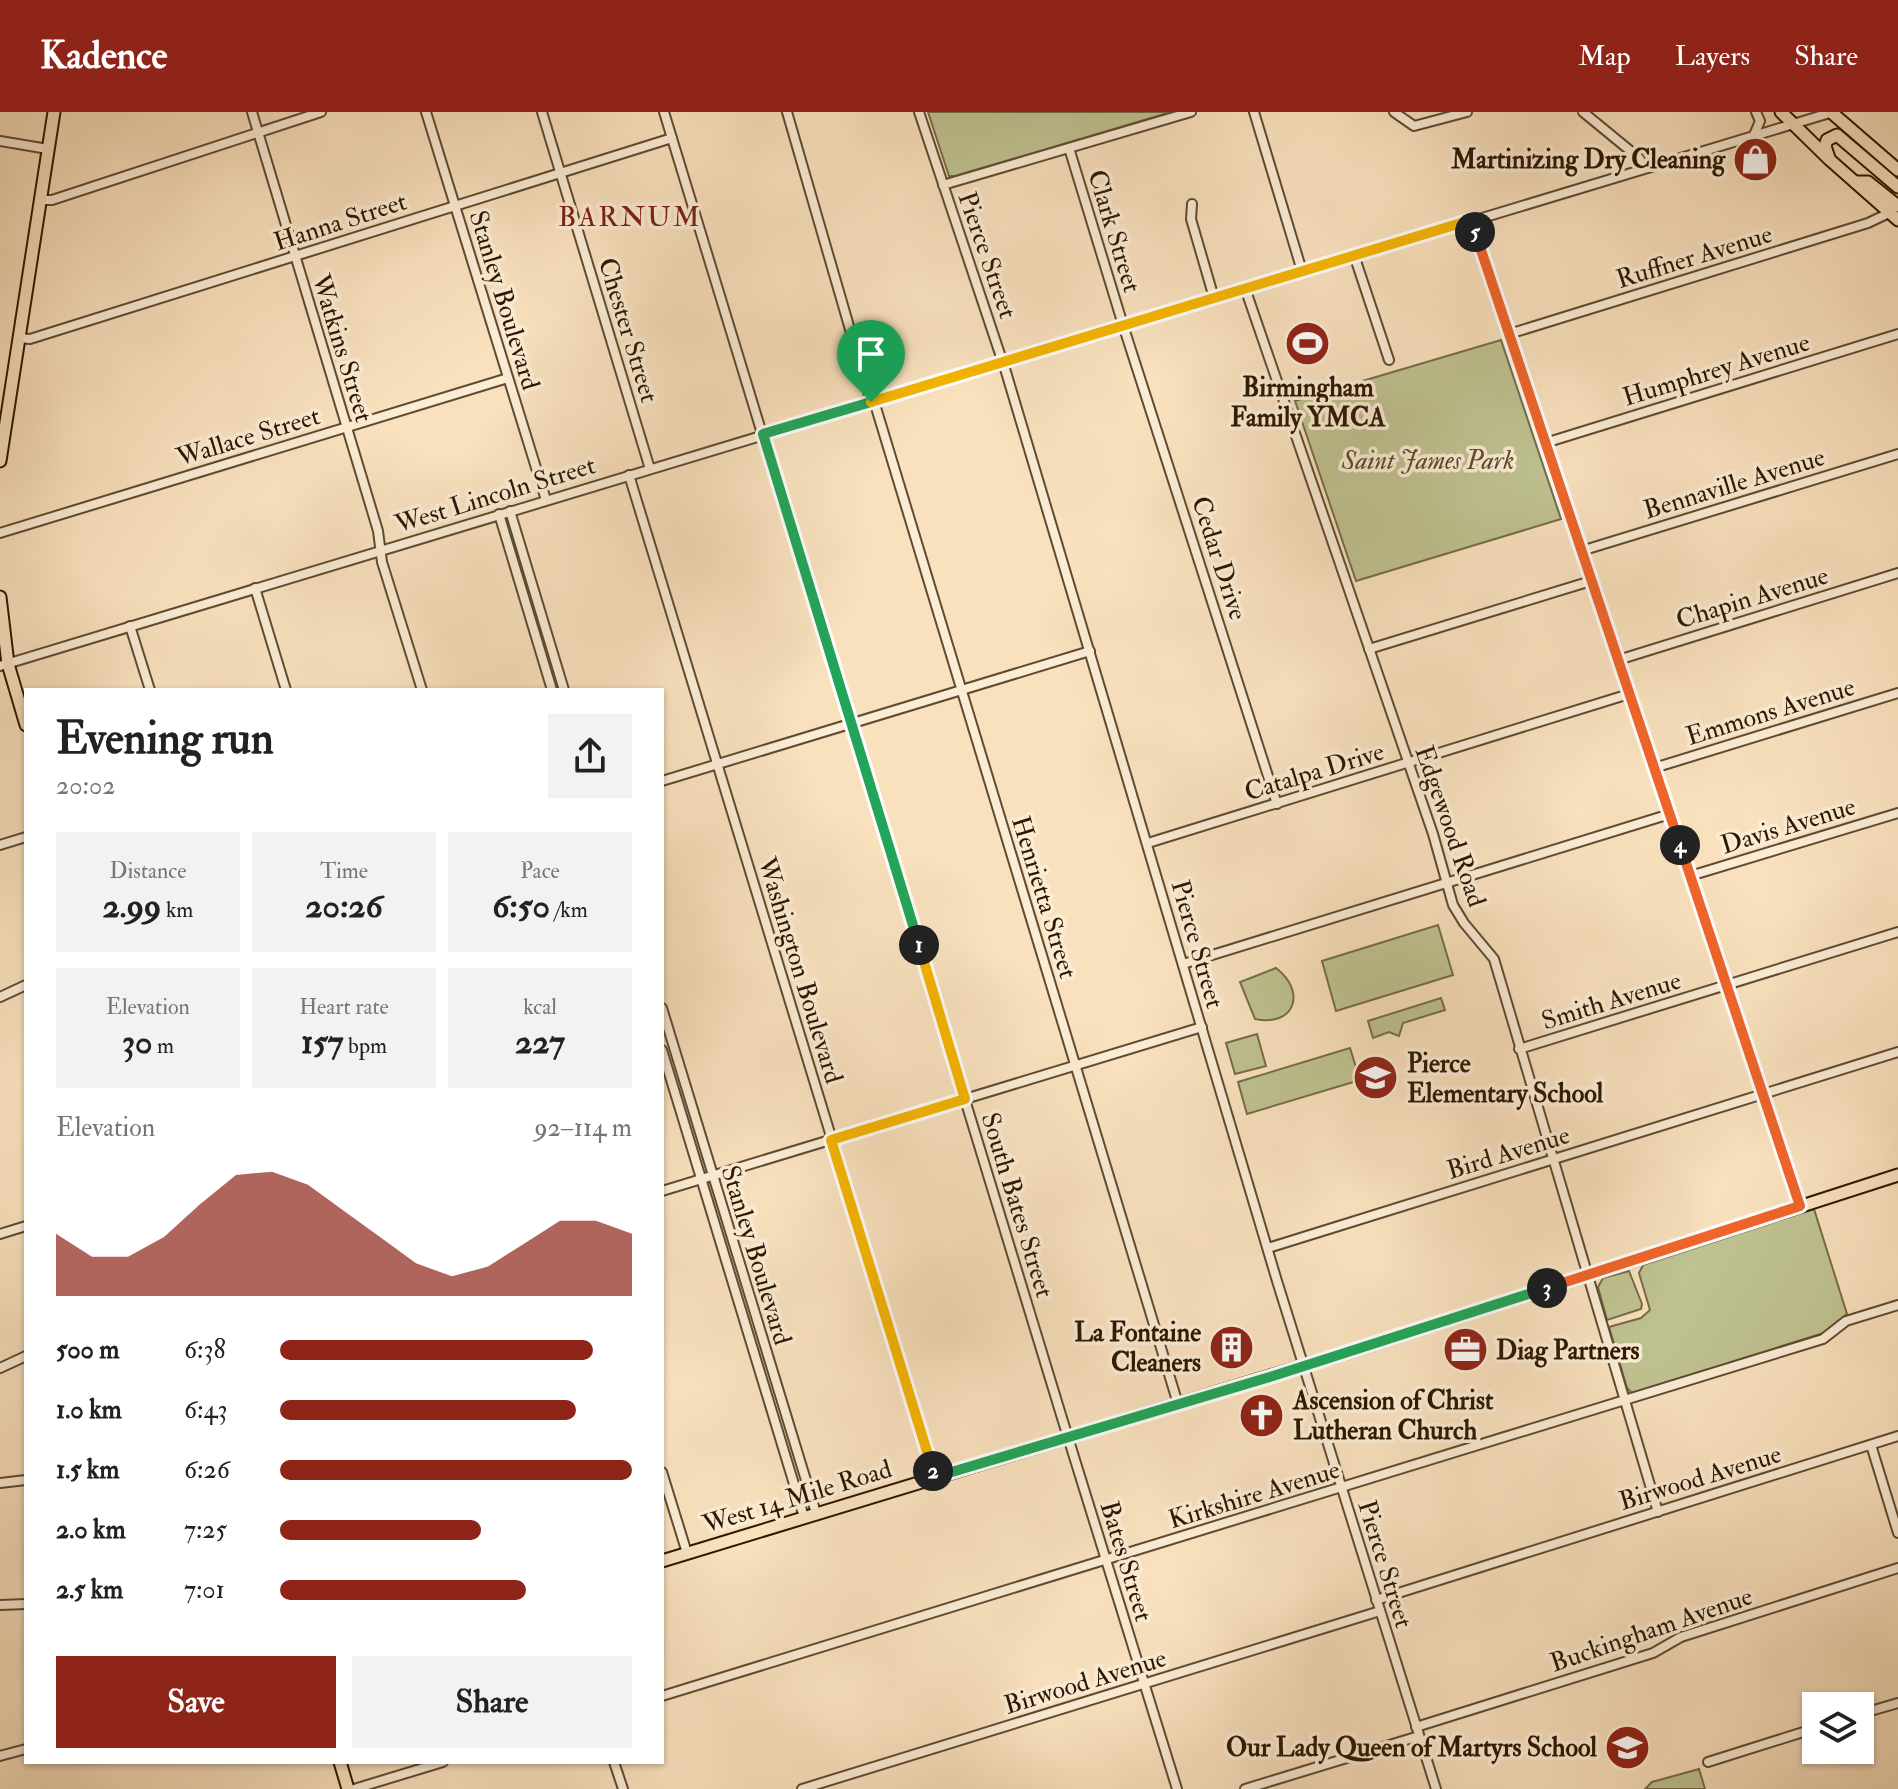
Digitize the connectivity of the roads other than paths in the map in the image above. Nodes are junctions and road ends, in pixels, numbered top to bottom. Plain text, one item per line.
1 (54, 112) edge
2 (252, 112) edge
3 (321, 112) edge
4 (426, 112) edge
5 (542, 112) edge
6 (664, 112) edge
7 (787, 112) edge
8 (919, 112) edge
9 (1191, 112) edge
10 (1254, 112) edge
11 (1394, 112) edge
12 (1467, 112) edge
13 (1583, 112) edge
14 (1756, 112) edge
15 (1781, 112) edge
16 (1832, 112) edge
17 (1792, 124) junction
18 (258, 133) junction
19 (1754, 135) junction
20 (672, 138) junction
21 (0, 141) edge
22 (1069, 148) junction
23 (48, 149) junction
24 (1830, 160) junction
25 (1646, 168) junction
26 (1898, 170) edge
27 (561, 173) junction
28 (943, 185) junction
29 (1898, 187) edge
30 (40, 200) junction
31 (1192, 204) dead end
32 (455, 206) junction
33 (1895, 213) edge
34 (1471, 220) junction
35 (1354, 255) junction
36 (295, 256) junction
37 (1302, 271) junction
38 (1245, 288) junction
39 (1214, 298) junction
40 (1123, 325) junction
41 (1509, 334) junction
42 (1898, 334) edge
43 (19, 338) junction
44 (1389, 360) dead end
45 (1002, 362) junction
46 (508, 378) junction
47 (872, 402) junction
48 (346, 427) junction
49 (763, 434) junction
50 (1545, 443) junction
51 (1898, 454) edge
52 (0, 461) edge
53 (650, 469) junction
54 (629, 475) junction
55 (546, 500) junction
56 (510, 511) junction
57 (499, 514) junction
58 (0, 533) edge
59 (382, 550) junction
60 (1581, 551) junction
61 (1898, 573) edge
62 (1591, 581) junction
63 (255, 588) junction
64 (0, 597) edge
65 (130, 626) junction
66 (1369, 649) junction
67 (1090, 651) junction
68 (1618, 660) junction
69 (4, 665) edge
70 (558, 670) junction
71 (547, 673) junction
72 (149, 688) edge
73 (285, 688) edge
74 (421, 688) edge
75 (551, 688) edge
76 (563, 688) edge
77 (962, 690) junction
78 (1898, 693) edge
79 (1629, 694) junction
80 (24, 720) edge
81 (850, 724) junction
82 (1407, 763) junction
83 (717, 764) junction
84 (1654, 768) junction
85 (664, 780) edge
86 (1277, 804) junction
87 (1898, 813) edge
88 (1670, 814) junction
89 (24, 838) edge
90 (1148, 843) junction
91 (0, 845) edge
92 (1690, 876) junction
93 (1446, 883) junction
94 (1898, 932) edge
95 (1183, 964) junction
96 (1726, 985) junction
97 (24, 986) edge
98 (0, 997) edge
99 (664, 1015) edge
100 (1202, 1027) junction
101 (1519, 1049) junction
102 (1898, 1052) edge
103 (664, 1057) edge
104 (1076, 1065) junction
105 (1762, 1093) junction
106 (965, 1099) junction
107 (831, 1140) junction
108 (1552, 1159) junction
109 (1898, 1175) edge
110 (712, 1176) junction
111 (701, 1179) junction
112 (664, 1190) edge
113 (1800, 1206) junction
114 (24, 1227) edge
115 (0, 1234) edge
116 (1268, 1248) junction
117 (1587, 1275) junction
118 (1898, 1305) edge
119 (762, 1342) junction
120 (752, 1345) junction
121 (24, 1357) edge
122 (1304, 1366) junction
123 (0, 1368) edge
124 (1624, 1400) junction
125 (1178, 1404) junction
126 (1898, 1436) edge
127 (1067, 1437) junction
128 (1871, 1445) junction
129 (935, 1477) junction
130 (664, 1478) edge
131 (24, 1480) edge
132 (0, 1483) edge
133 (1342, 1488) junction
134 (1658, 1512) junction
135 (810, 1515) junction
136 (1898, 1533) edge
137 (687, 1553) junction
138 (664, 1560) edge
139 (1105, 1560) junction
140 (1898, 1568) edge
141 (1376, 1600) junction
142 (24, 1604) edge
143 (0, 1605) edge
144 (1380, 1611) junction
145 (1144, 1684) junction
146 (664, 1695) edge
147 (1898, 1703) edge
148 (1874, 1710) edge
149 (1418, 1731) junction
150 (1802, 1732) edge
151 (24, 1750) edge
152 (0, 1756) edge
153 (1708, 1762) dead end
154 (341, 1764) edge
155 (436, 1764) edge
156 (615, 1764) edge
157 (351, 1789) edge
158 (623, 1789) edge
159 (802, 1789) edge
160 (1177, 1789) edge
161 (1245, 1789) edge
162 (1436, 1789) edge

1 - 23 main road
2 - 18 street, Watkins Street
3 - 18 street
4 - 32 street, Stanley Boulevard
5 - 27 street, Chester Street
6 - 20 street, South Bates Street
7 - 47 street, Henrietta Street
8 - 28 street, Pierce Street
9 - 22 street
10 - 37 street
11 - 12 street
13 - 25 street
14 - 19 street
15 - 17 main road
16 - 17 street, West Lincoln Street
16 - 26 main road
17 - 19 street, West Lincoln Street
17 - 24 main road
18 - 30 street
18 - 36 street, Watkins Street
19 - 25 street, West Lincoln Street
20 - 27 street, Hanna Street
20 - 49 street, South Bates Street
21 - 23 street
22 - 28 street
22 - 40 street, Clark Street
23 - 30 main road
24 - 29 main road
24 - 33 main road
25 - 34 street, West Lincoln Street
27 - 32 street, Hanna Street
27 - 53 street, Chester Street
28 - 45 street, Pierce Street
30 - 43 main road
31 - 39 street
32 - 36 street, Hanna Street
32 - 46 street, Stanley Boulevard
33 - 41 street, Ruffner Avenue
34 - 35 street, West Lincoln Street
34 - 41 street
35 - 37 street, West Lincoln Street
35 - 44 street
36 - 43 street, Hanna Street
36 - 48 street, Watkins Street
37 - 38 street, West Lincoln Street
38 - 39 street, West Lincoln Street
38 - 66 street, Edgewood Road
39 - 40 street, West Lincoln Street
40 - 45 street, West Lincoln Street
40 - 86 street, Cedar Drive
41 - 50 street
42 - 50 street, Humphrey Avenue
43 - 52 main road
45 - 47 street, West Lincoln Street
45 - 67 street, Pierce Street
46 - 48 street, Wallace Street
46 - 55 street, Stanley Boulevard
47 - 49 street, West Lincoln Street
47 - 77 street, Henrietta Street
48 - 58 street, Wallace Street
48 - 59 street, Watkins Street
49 - 53 street, West Lincoln Street
49 - 81 street, South Bates Street
50 - 60 street
51 - 60 street, Bennaville Avenue
53 - 54 street, West Lincoln Street
54 - 55 street, West Lincoln Street
54 - 83 street, Washington Boulevard
55 - 56 street, West Lincoln Street
56 - 57 street, West Lincoln Street
56 - 70 street
57 - 59 street, West Lincoln Street
57 - 71 street
59 - 63 street, West Lincoln Street
59 - 74 street, Watkins Street
60 - 62 street
61 - 68 street, Chapin Avenue
62 - 66 street
62 - 68 street
63 - 65 street, West Lincoln Street
63 - 73 street
64 - 69 main road
65 - 69 street, West Lincoln Street
65 - 72 street
66 - 82 street, Edgewood Road
67 - 77 street
67 - 90 street, Pierce Street
68 - 79 street
69 - 80 main road
70 - 71 street
70 - 76 street
71 - 75 street
77 - 81 street
77 - 104 street, Henrietta Street
78 - 84 street, Emmons Avenue
79 - 82 street, Catalpa Drive
79 - 84 street
81 - 83 street
81 - 106 street, South Bates Street
82 - 86 street, Catalpa Drive
82 - 93 street, Edgewood Road
83 - 85 street
83 - 107 street, Washington Boulevard
84 - 88 street
86 - 90 street, Catalpa Drive
87 - 92 street, Davis Avenue
88 - 92 street
88 - 93 street
89 - 91 street
90 - 95 street, Pierce Street
92 - 96 street
93 - 95 street
93 - 101 street, Edgewood Road
94 - 96 street, Smith Avenue
95 - 100 street, Pierce Street
96 - 101 street, Smith Avenue
96 - 105 street
97 - 98 street
99 - 110 street, Stanley Boulevard
100 - 104 street
100 - 116 street, Pierce Street
101 - 108 street, Edgewood Road
102 - 105 street, Bird Avenue
103 - 111 street, Stanley Boulevard
104 - 106 street
104 - 125 street, Henrietta Street
105 - 108 street, Bird Avenue
105 - 113 street
106 - 107 street
106 - 127 street, South Bates Street
107 - 110 street
107 - 129 street, Washington Boulevard
108 - 116 street, Bird Avenue
108 - 117 street, Edgewood Road
109 - 113 main road, West 14 Mile Road
110 - 111 street
110 - 119 street, Stanley Boulevard
111 - 112 street
111 - 120 street, Stanley Boulevard
113 - 117 main road, West 14 Mile Road
114 - 115 street
116 - 122 street, Pierce Street
117 - 122 main road, West 14 Mile Road
117 - 124 street, Edgewood Road
118 - 124 street, Kirkshire Avenue
119 - 120 street
119 - 135 street, Stanley Boulevard
120 - 135 street, Stanley Boulevard
121 - 123 street
122 - 125 main road, West 14 Mile Road
122 - 133 street, Pierce Street
124 - 133 street, Kirkshire Avenue
124 - 134 street, Edgewood Road
125 - 127 main road, West 14 Mile Road
126 - 128 street, Birwood Avenue
127 - 129 main road, West 14 Mile Road
127 - 139 street, Bates Street
128 - 134 street, Birwood Avenue
128 - 136 street
129 - 135 main road, West 14 Mile Road
130 - 137 street
131 - 132 street
133 - 139 street, Kirkshire Avenue
133 - 141 street, Pierce Street
134 - 141 street, Birwood Avenue
135 - 137 main road, West 14 Mile Road
137 - 138 main road, West 14 Mile Road
139 - 145 street, Bates Street
139 - 146 street, Kirkshire Avenue
140 - 149 street, Buckingham Avenue
141 - 144 street, Pierce Street
142 - 143 street
144 - 145 street, Birwood Avenue
144 - 149 street, Pierce Street
145 - 159 street, Birwood Avenue
145 - 160 street, Bates Street
147 - 148 street
149 - 161 street, Buckingham Avenue
149 - 162 street, Pierce Street
150 - 153 street
151 - 152 street
154 - 157 main road
155 - 157 street
156 - 158 street

